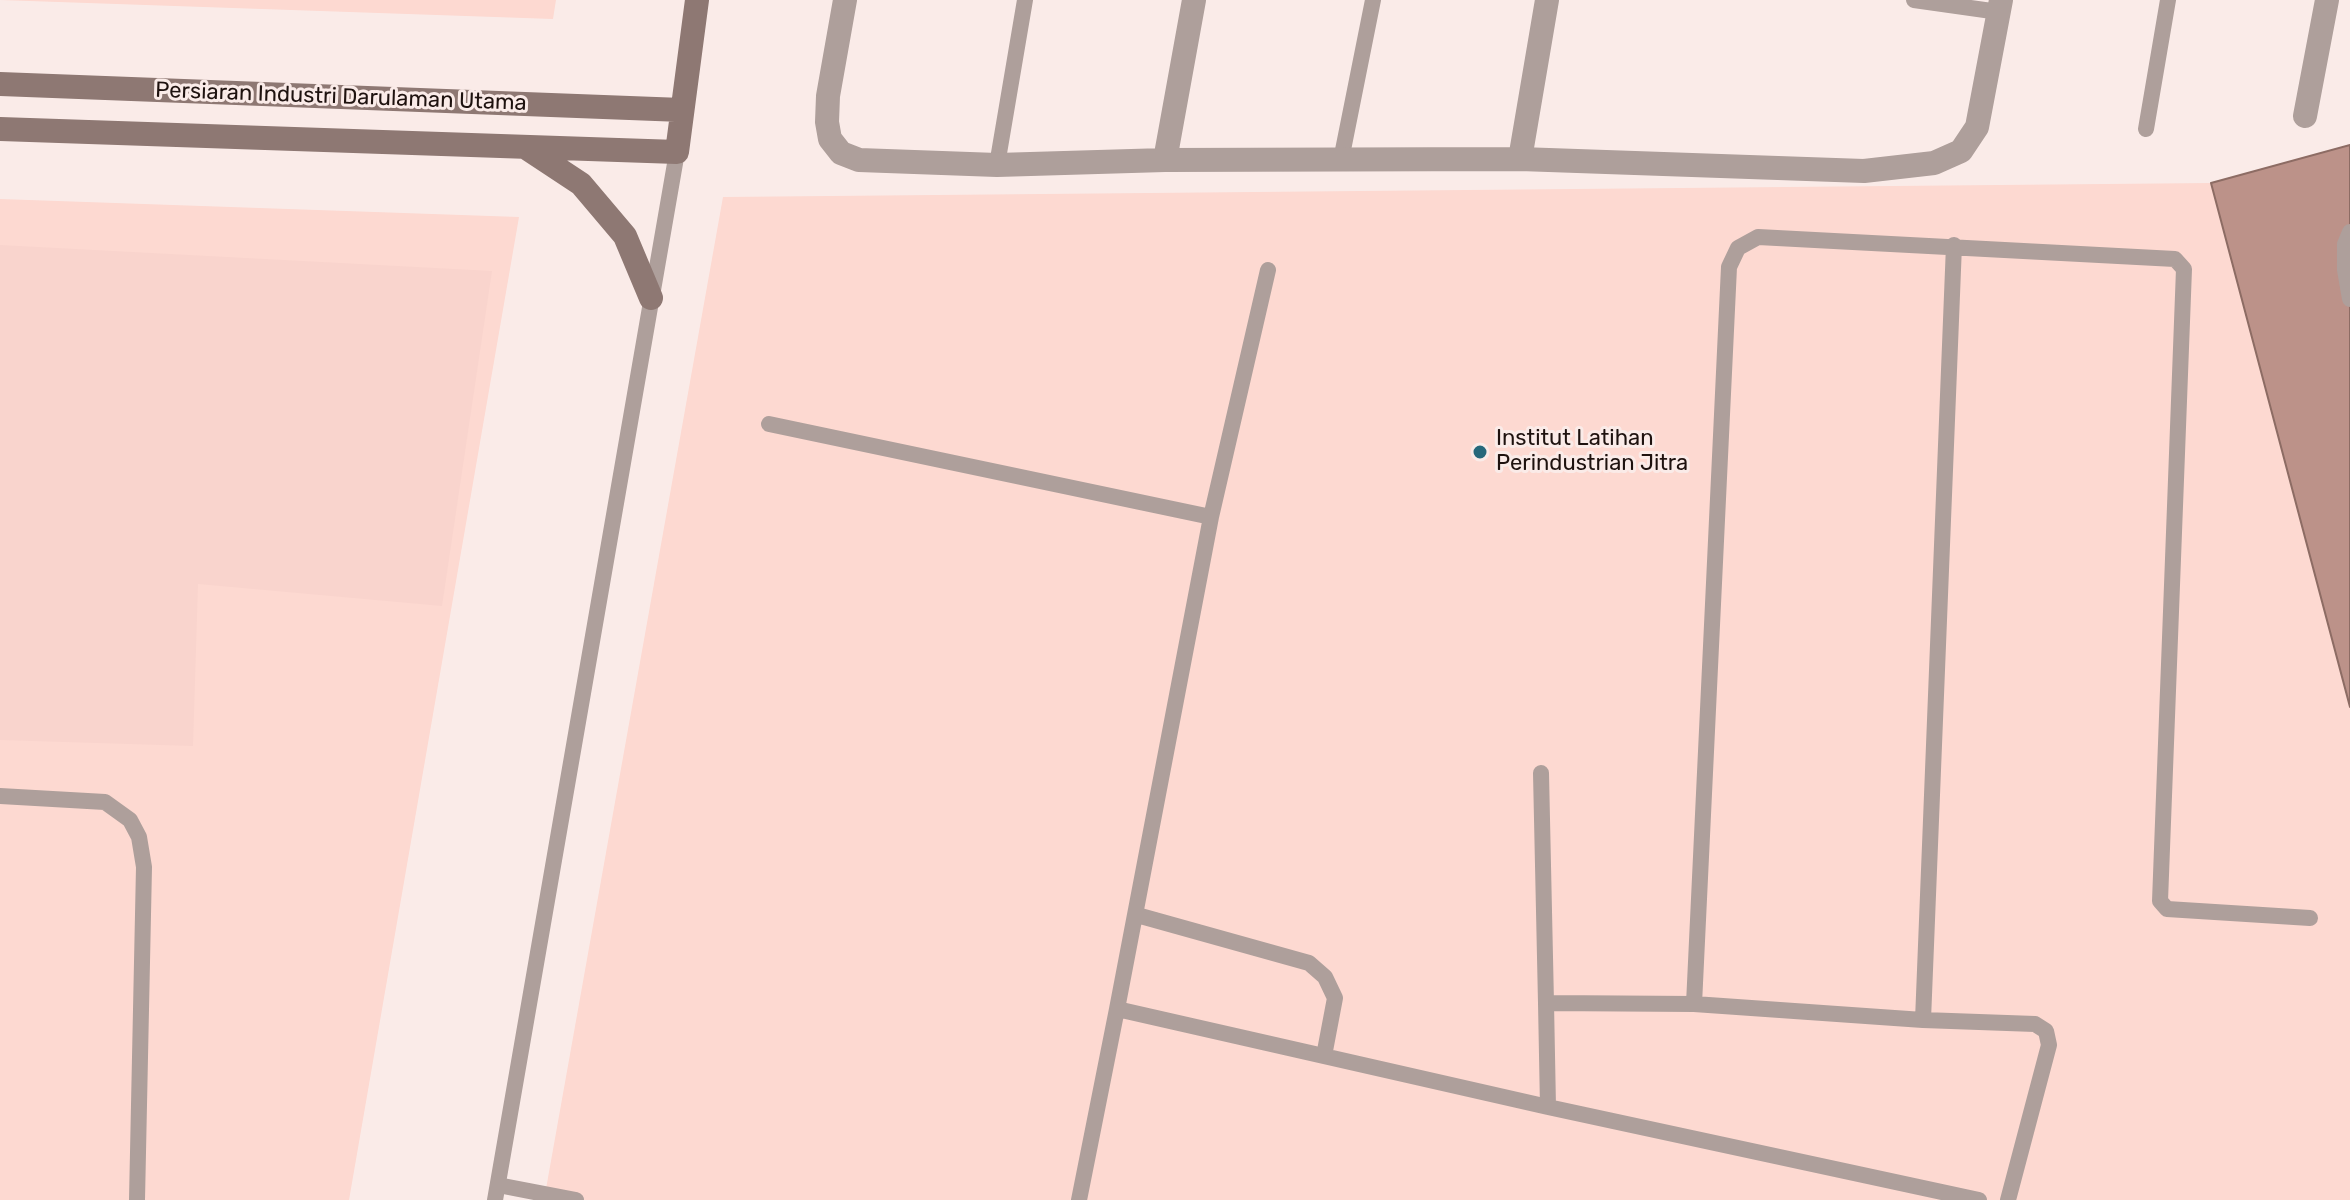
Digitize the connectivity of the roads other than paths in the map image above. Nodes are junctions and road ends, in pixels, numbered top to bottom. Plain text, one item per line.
1 (697, 0) edge
2 (845, 0) edge
3 (1025, 0) edge
4 (1194, 0) edge
5 (1373, 0) edge
6 (1547, 0) edge
7 (1914, 0) edge
8 (2168, 0) edge
9 (2327, 0) edge
10 (2000, 6) edge
11 (0, 84) edge
12 (682, 110) junction
13 (2305, 116) dead end
14 (0, 129) edge
15 (2146, 129) dead end
16 (525, 147) junction
17 (677, 152) junction
18 (1520, 159) junction
19 (1165, 160) junction
20 (1341, 160) junction
21 (997, 165) junction
22 (2350, 232) edge
23 (1954, 245) junction
24 (1268, 270) dead end
25 (651, 298) junction
26 (2350, 299) edge
27 (769, 424) dead end
28 (1211, 517) junction
29 (1541, 773) dead end
30 (0, 796) edge
31 (1137, 915) junction
32 (2310, 918) dead end
33 (1546, 1003) junction
34 (1694, 1004) junction
35 (1117, 1009) junction
36 (1923, 1020) junction
37 (1324, 1056) junction
38 (1548, 1107) junction
39 (496, 1193) edge
40 (137, 1200) edge
41 (576, 1200) edge
42 (1079, 1200) edge
43 (1979, 1200) edge
44 (2008, 1200) edge

1 - 12 street
2 - 21 street
3 - 21 lane
4 - 19 street
5 - 20 lane
6 - 18 street
7 - 10 lane
8 - 15 lane
9 - 13 street
10 - 18 street
11 - 12 street, Persiaran Industri Darulaman Utama
12 - 17 street
14 - 16 street, Persiaran Industri Darulaman Utama
16 - 17 street, Persiaran Industri Darulaman Utama
16 - 25 street
17 - 25 lane
18 - 20 street
19 - 20 street
19 - 21 street
22 - 26 lane
23 - 32 lane
23 - 34 lane
23 - 36 lane
24 - 28 lane
25 - 39 lane
27 - 28 lane
28 - 31 lane
29 - 33 lane
30 - 40 lane
31 - 35 lane
31 - 37 lane
33 - 34 lane
33 - 38 lane
34 - 36 lane
35 - 37 lane
35 - 42 lane
36 - 44 lane
37 - 38 lane
38 - 43 lane
39 - 41 lane

